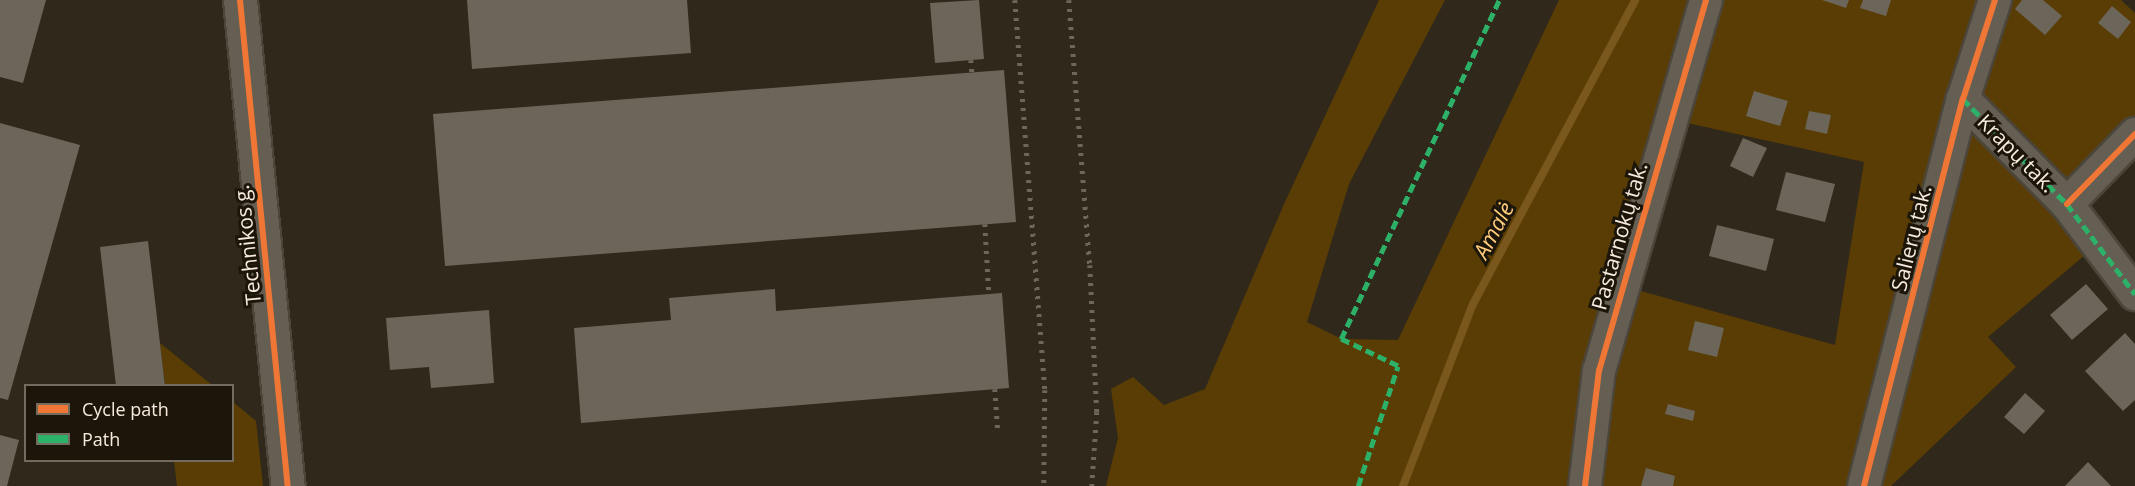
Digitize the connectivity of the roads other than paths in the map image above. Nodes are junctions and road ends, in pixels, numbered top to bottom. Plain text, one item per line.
1 (240, 0) edge
2 (1706, 0) edge
3 (1995, 0) edge
4 (1963, 99) junction
5 (2135, 134) edge
6 (2067, 204) junction
7 (2135, 294) edge
8 (288, 486) edge
9 (1585, 486) edge
10 (1864, 486) edge

1 - 8 street, Technikos g.
2 - 9 street, Pastarnokų tak.
3 - 4 street, Salierų tak.
4 - 6 street, Krapų tak.
4 - 10 street, Salierų tak.
5 - 6 street
6 - 7 street, Krapų tak.

